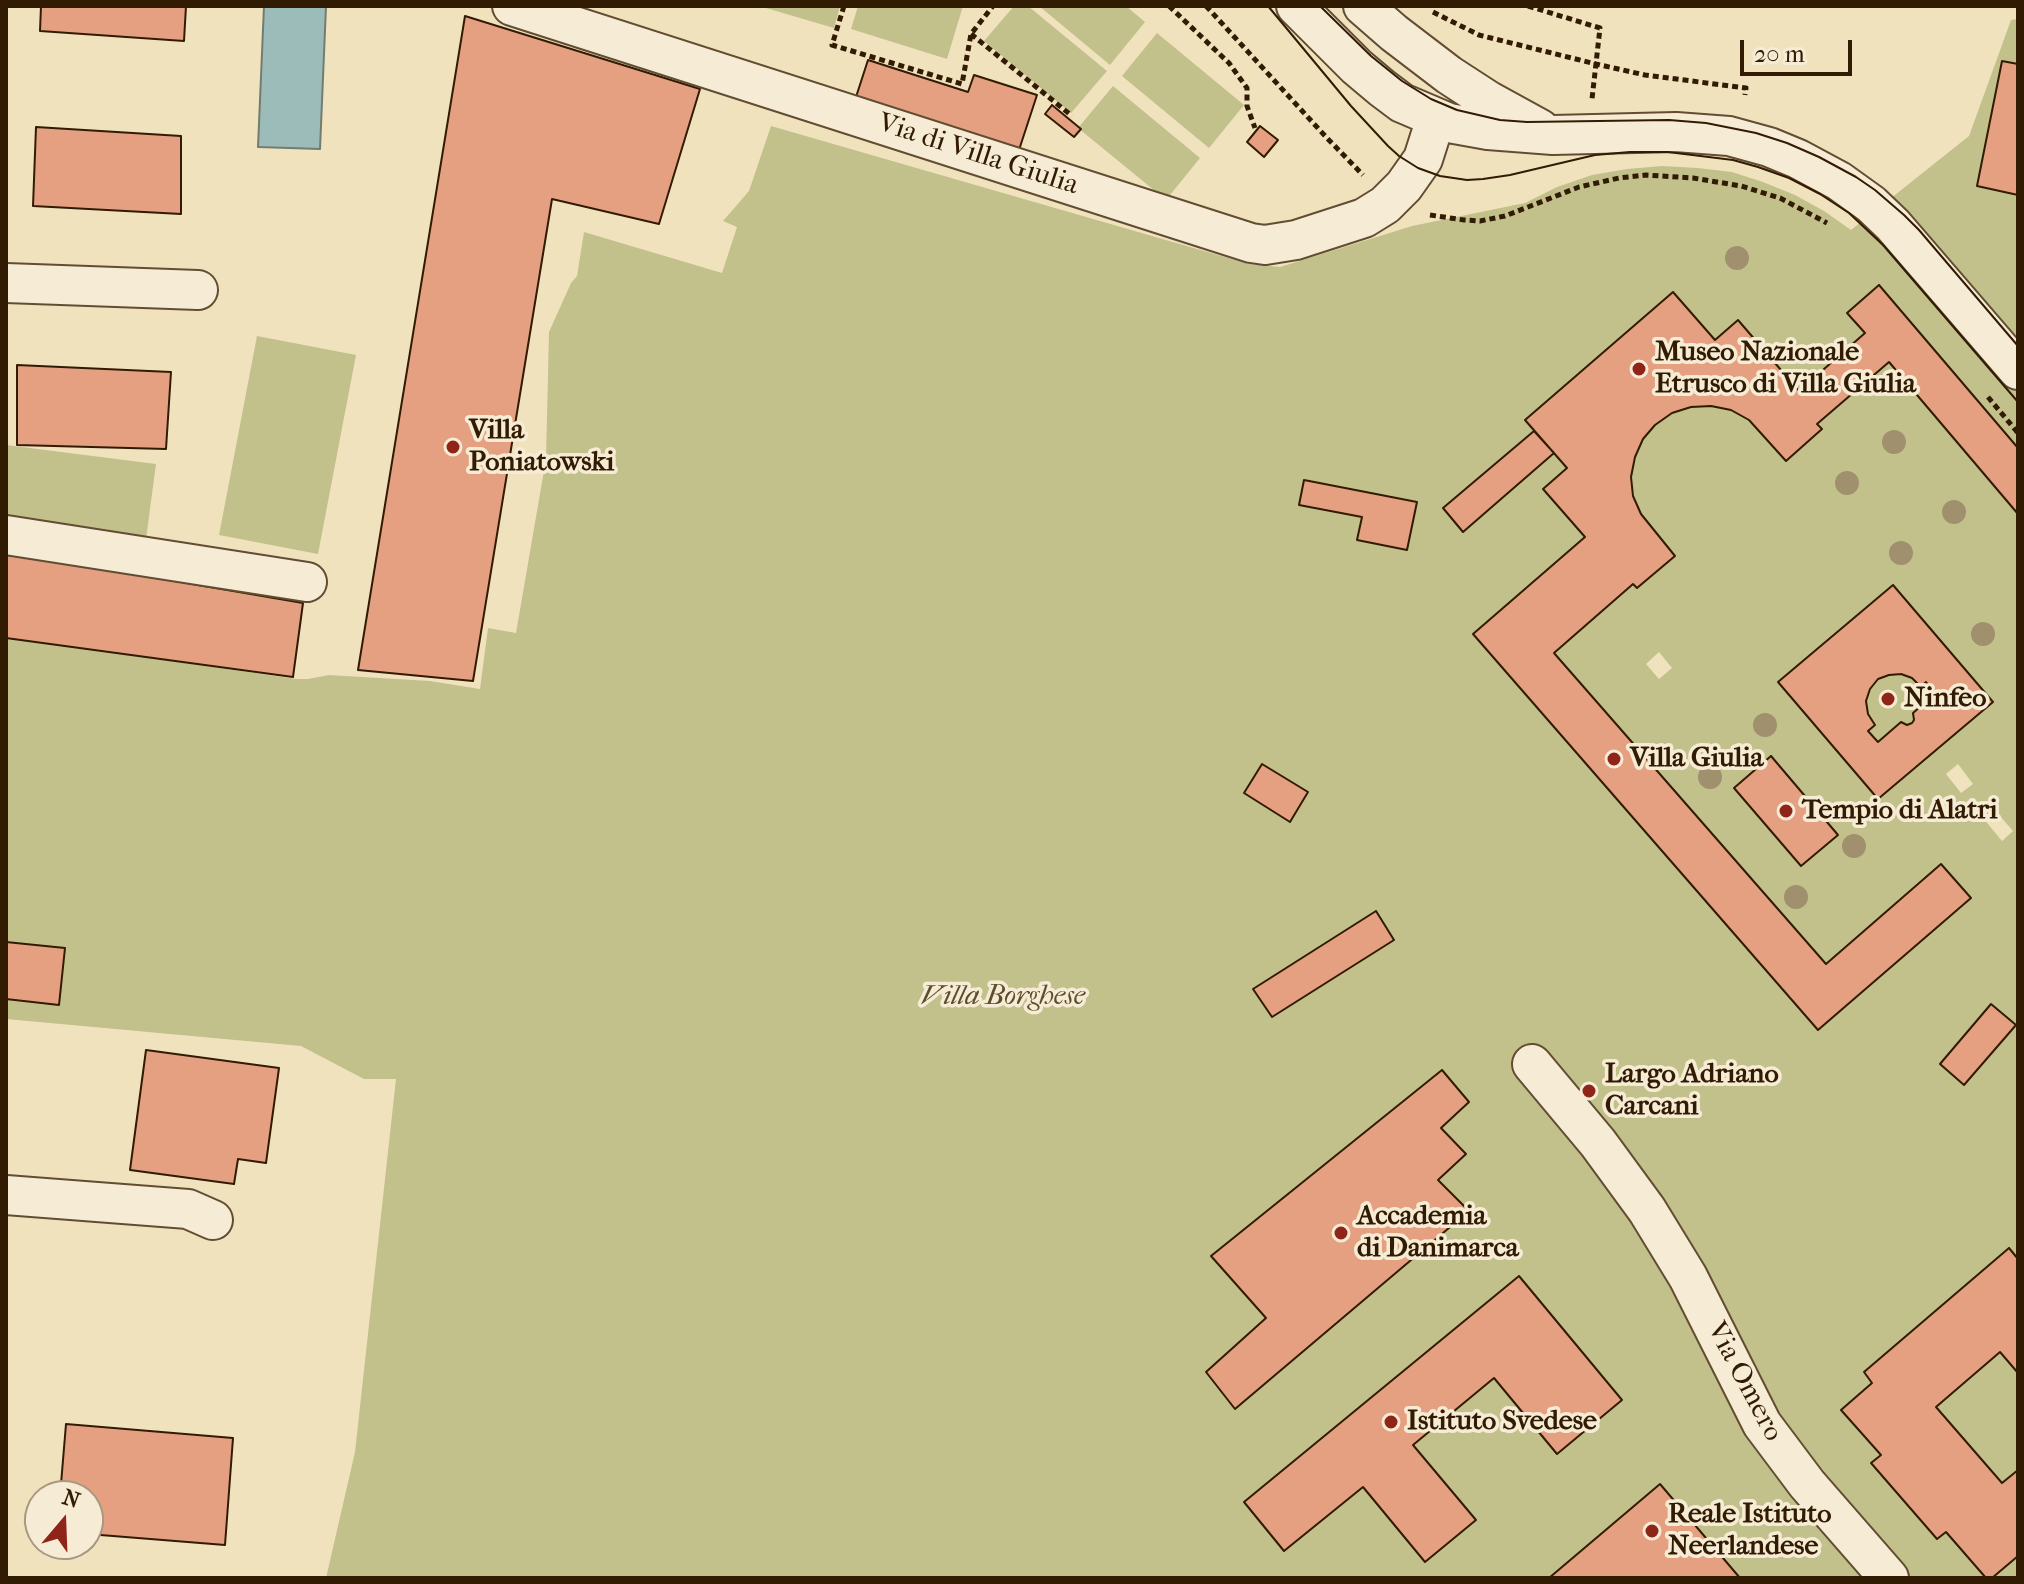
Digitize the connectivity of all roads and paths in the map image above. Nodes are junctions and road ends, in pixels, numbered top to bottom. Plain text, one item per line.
1 (512, 6) edge
2 (844, 6) edge
3 (993, 6) edge
4 (1169, 6) edge
5 (1206, 6) edge
6 (1296, 6) edge
7 (1363, 6) edge
8 (1422, 6) edge
9 (1528, 6) edge
10 (971, 34) junction
11 (1596, 64) junction
12 (1745, 95) dead end
13 (1072, 116) dead end
14 (1436, 118) junction
15 (1255, 128) dead end
16 (1571, 135) junction
17 (1355, 168) dead end
18 (1426, 213) dead end
19 (1833, 226) dead end
20 (6, 283) edge
21 (198, 290) dead end
22 (2018, 370) edge
23 (1979, 386) dead end
24 (2018, 433) edge
25 (6, 535) edge
26 (307, 582) dead end
27 (1532, 1064) dead end
28 (6, 1195) edge
29 (213, 1220) dead end
30 (1889, 1578) edge

1 - 14 street, Via di Villa Giulia
2 - 10 path
3 - 10 path
4 - 15 path
5 - 17 path
6 - 14 street
7 - 16 street
8 - 11 path
9 - 11 path
10 - 13 path
11 - 12 path
11 - 16 path
14 - 16 street
16 - 22 street
18 - 19 path
20 - 21 street
23 - 24 path
25 - 26 street
27 - 30 street, Via Omero
28 - 29 street

